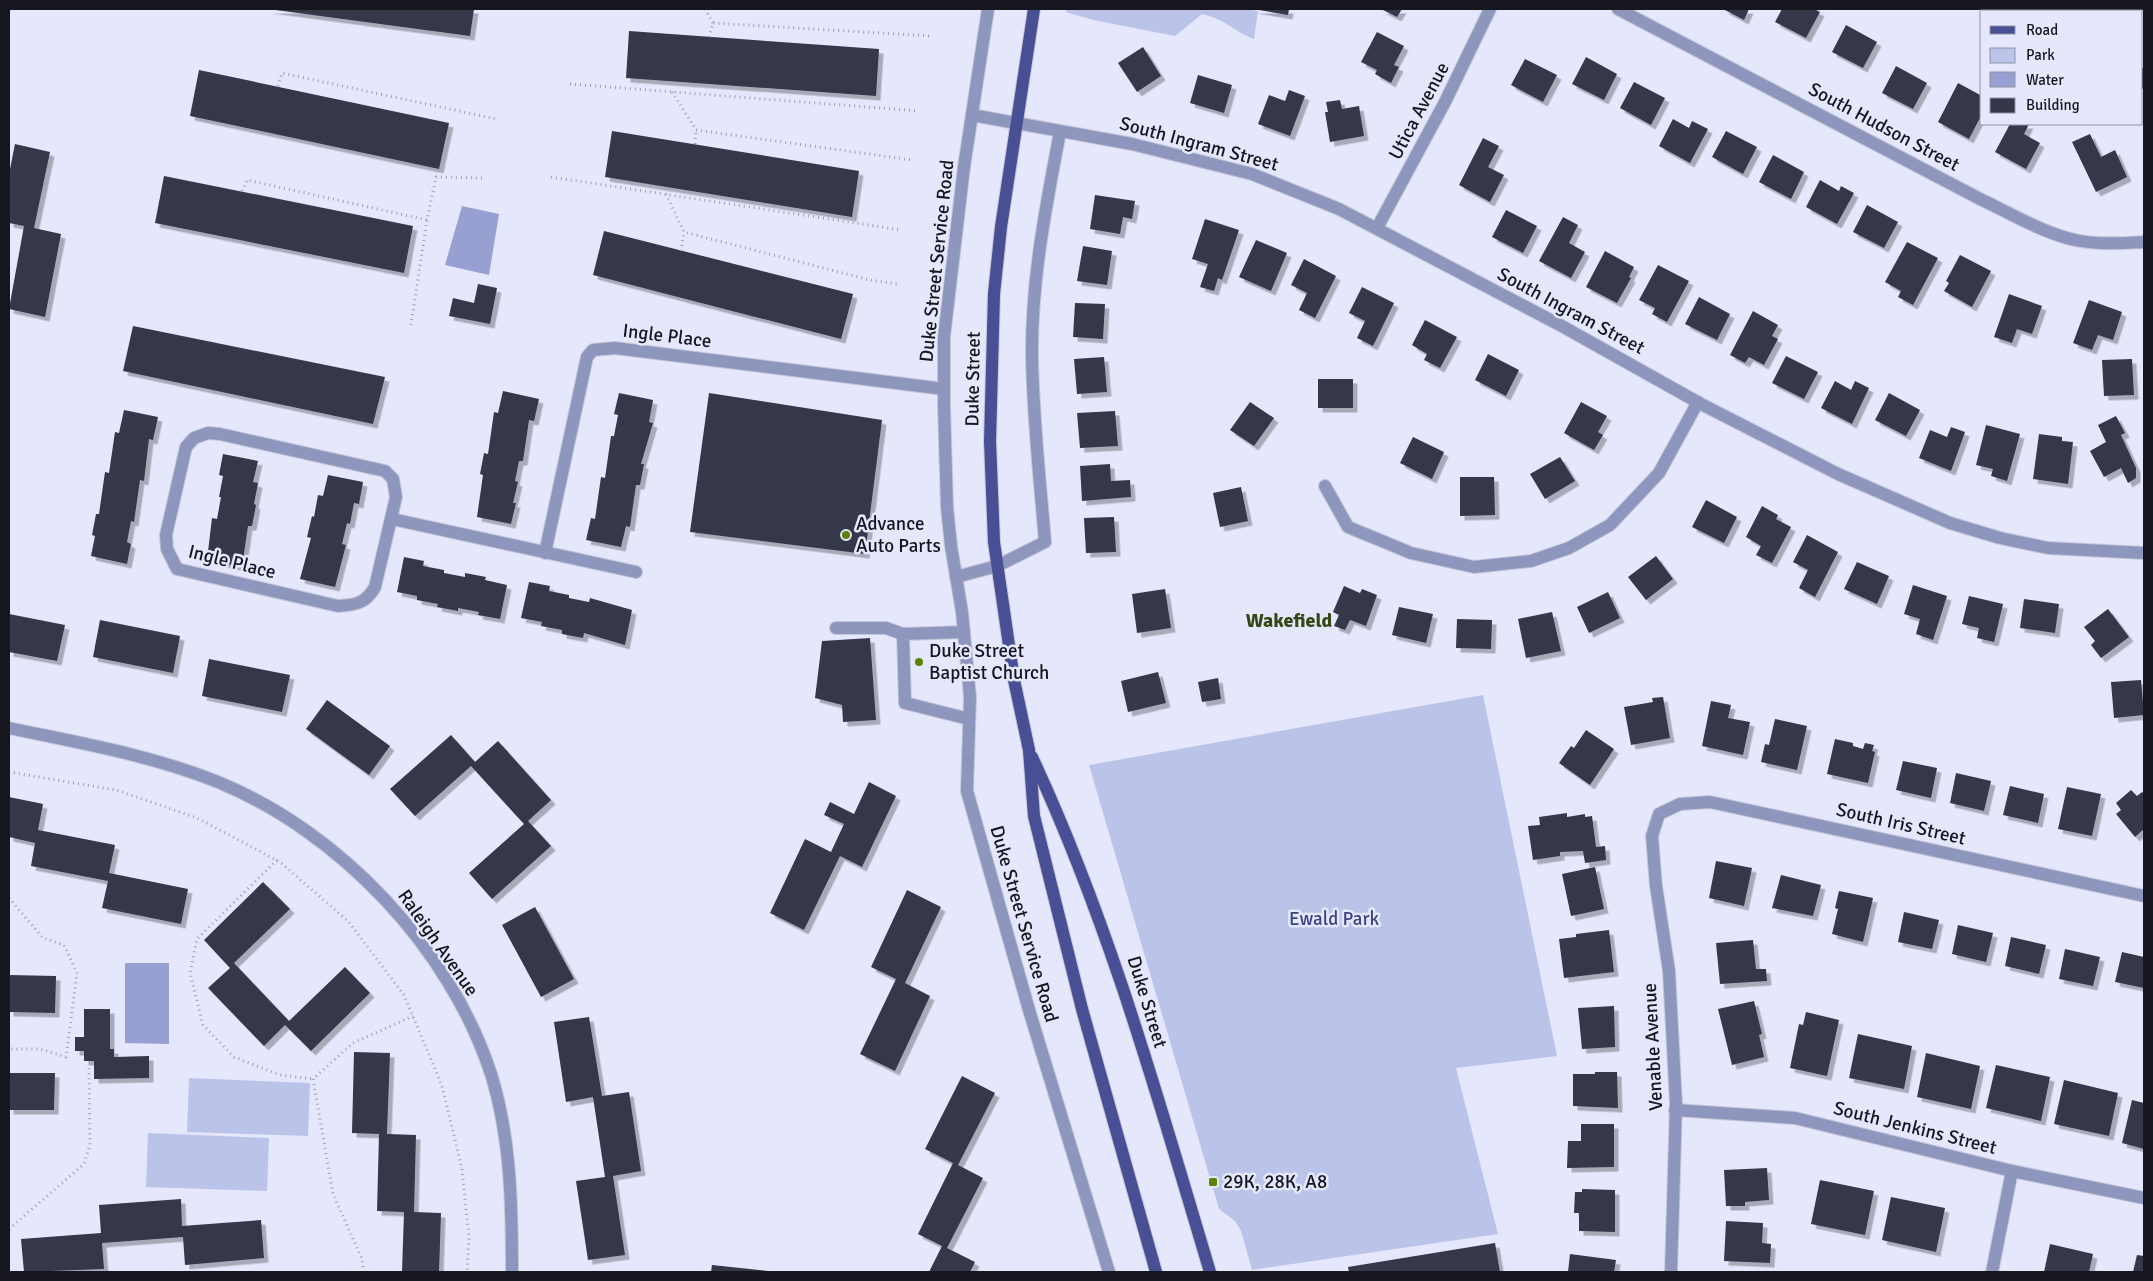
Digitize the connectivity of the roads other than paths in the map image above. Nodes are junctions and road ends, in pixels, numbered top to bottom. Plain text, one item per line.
1 (988, 9) edge
2 (1034, 9) edge
3 (1490, 9) edge
4 (1618, 9) edge
5 (972, 115) junction
6 (1017, 125) junction
7 (1060, 132) junction
8 (1378, 228) junction
9 (2144, 242) edge
10 (944, 389) junction
11 (1698, 402) junction
12 (1325, 486) dead end
13 (392, 519) junction
14 (545, 553) junction
15 (2144, 553) edge
16 (997, 566) junction
17 (636, 572) dead end
18 (956, 577) junction
19 (836, 628) dead end
20 (964, 632) junction
21 (904, 634) junction
22 (969, 720) junction
23 (9, 728) edge
24 (1029, 750) junction
25 (1657, 822) joint
26 (2144, 896) edge
27 (1676, 1110) junction
28 (2012, 1171) junction
29 (2144, 1198) edge
30 (512, 1272) edge
31 (1108, 1272) edge
32 (1156, 1272) edge
33 (1210, 1272) edge
34 (1671, 1272) edge
35 (1992, 1272) edge

1 - 5 street, Duke Street Service Road
2 - 6 main road, Duke Street
3 - 8 street, Utica Avenue
4 - 9 street, South Hudson Street
5 - 6 street, South Ingram Street
5 - 10 street, Duke Street Service Road
6 - 7 street, South Ingram Street
6 - 16 main road, Duke Street
7 - 8 street, South Ingram Street
7 - 16 street
8 - 11 street, South Ingram Street
10 - 14 street, Ingle Place
10 - 18 street, Duke Street Service Road
11 - 12 street
11 - 15 street, South Ingram Street
13 - 13 street, Ingle Place
13 - 14 street
14 - 17 street
16 - 18 street
16 - 24 main road, Duke Street
18 - 20 street, Duke Street Service Road
19 - 21 street
20 - 21 street
20 - 22 street, Duke Street Service Road
21 - 22 street
22 - 31 street, Duke Street Service Road
23 - 30 street, Raleigh Avenue
24 - 32 main road, Duke Street
24 - 33 main road, Duke Street
25 - 26 street, South Iris Street
25 - 27 street, Venable Avenue
27 - 28 street, South Jenkins Street
27 - 34 street, Venable Avenue
28 - 29 street, South Jenkins Street
28 - 35 street

